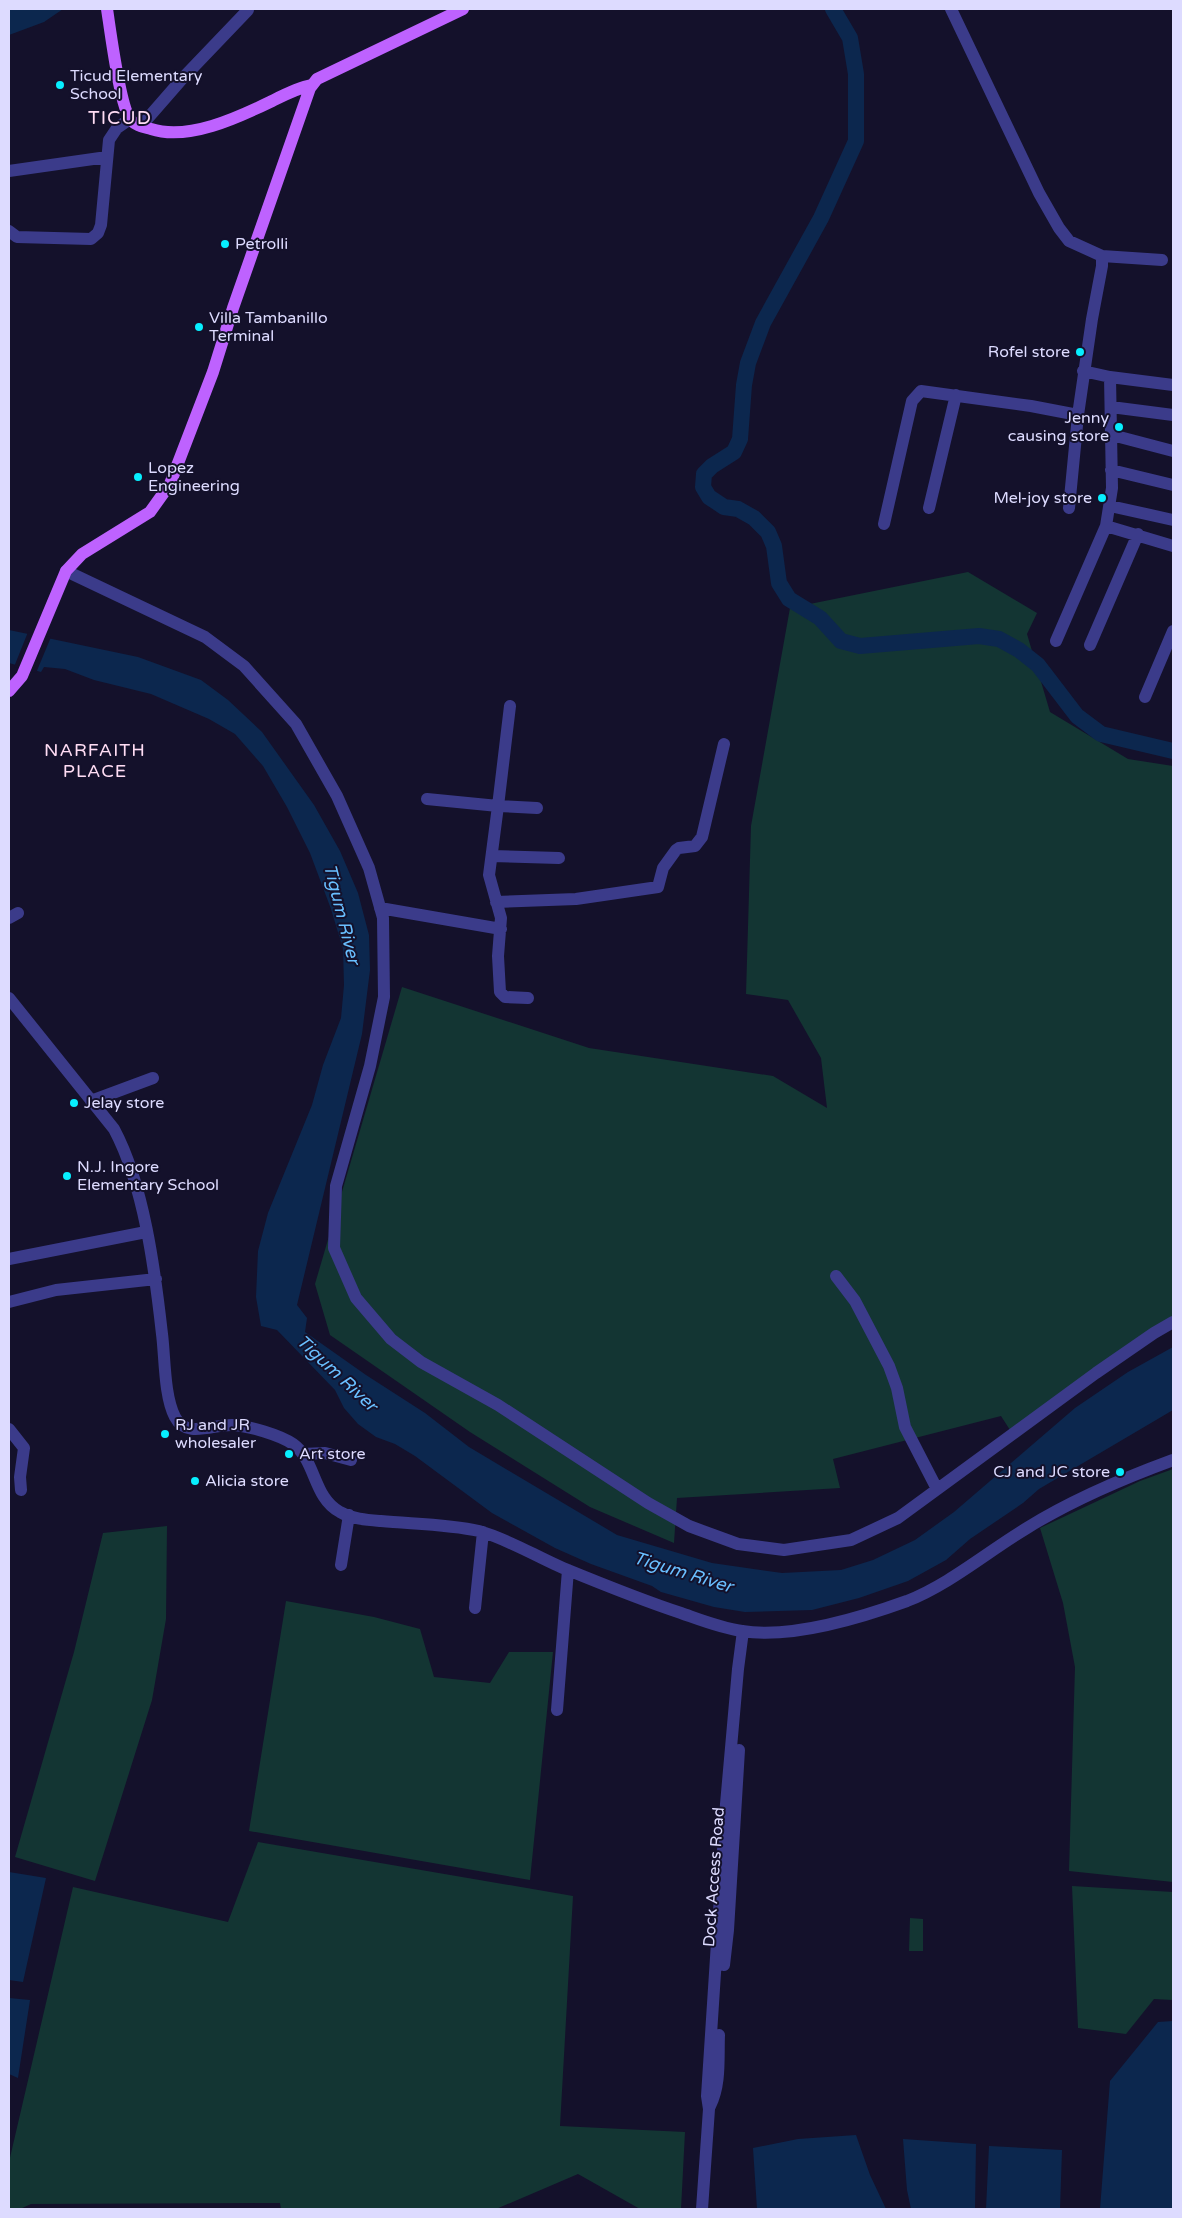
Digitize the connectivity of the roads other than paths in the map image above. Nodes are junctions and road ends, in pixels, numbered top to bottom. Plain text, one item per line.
1 (107, 9) edge
2 (463, 9) edge
3 (951, 9) edge
4 (248, 10) dead end
5 (312, 85) junction
6 (130, 119) junction
7 (142, 126) junction
8 (107, 157) junction
9 (9, 171) edge
10 (9, 231) edge
11 (1102, 256) junction
12 (1162, 260) dead end
13 (1084, 371) junction
14 (1110, 378) junction
15 (1173, 385) edge
16 (956, 395) junction
17 (1111, 407) junction
18 (1078, 415) junction
19 (1173, 416) edge
20 (1112, 435) junction
21 (1173, 451) edge
22 (1111, 470) junction
23 (1173, 486) edge
24 (1110, 506) junction
25 (929, 508) dead end
26 (1069, 508) dead end
27 (1173, 520) edge
28 (884, 524) dead end
29 (1106, 526) junction
30 (1138, 534) junction
31 (1173, 546) edge
32 (63, 575) junction
33 (1173, 631) edge
34 (1056, 641) dead end
35 (1090, 645) dead end
36 (1168, 658) edge
37 (9, 692) edge
38 (1145, 697) dead end
39 (510, 706) dead end
40 (724, 744) dead end
41 (427, 800) dead end
42 (498, 806) junction
43 (536, 808) dead end
44 (492, 856) junction
45 (559, 858) dead end
46 (496, 902) junction
47 (380, 908) junction
48 (500, 929) junction
49 (9, 998) edge
50 (528, 998) dead end
51 (153, 1078) dead end
52 (91, 1101) junction
53 (146, 1232) junction
54 (9, 1258) edge
55 (836, 1276) dead end
56 (156, 1279) junction
57 (9, 1302) edge
58 (1173, 1322) edge
59 (9, 1429) edge
60 (303, 1454) junction
61 (351, 1460) dead end
62 (1173, 1460) edge
63 (937, 1489) junction
64 (21, 1490) dead end
65 (349, 1515) junction
66 (483, 1532) junction
67 (341, 1565) dead end
68 (568, 1570) junction
69 (475, 1608) dead end
70 (743, 1631) junction
71 (556, 1710) dead end
72 (702, 2209) edge

1 - 6 main road
2 - 5 main road
3 - 11 street
4 - 7 street
5 - 7 main road
5 - 32 main road
6 - 7 main road
6 - 8 street
8 - 9 street
8 - 10 street
11 - 12 street
11 - 13 street
13 - 14 street
13 - 18 street
14 - 15 street
14 - 17 street
16 - 18 street
16 - 25 street
16 - 28 street
17 - 19 street
17 - 20 street
18 - 26 street
20 - 21 street
20 - 22 street
22 - 23 street
22 - 24 street
24 - 27 street
24 - 29 street
29 - 30 street
29 - 34 street
30 - 31 street
30 - 35 street
32 - 37 main road
32 - 47 street
33 - 36 street
36 - 38 street
39 - 42 street
40 - 46 street
41 - 42 street
42 - 43 street
42 - 44 street
44 - 45 street
44 - 46 street
46 - 48 street
47 - 48 street
47 - 63 street
48 - 50 street
49 - 52 street
51 - 52 street
52 - 53 street
53 - 54 street
53 - 56 street
55 - 63 street
56 - 57 street
56 - 60 street
58 - 63 street
59 - 64 street
60 - 61 street
60 - 65 street
62 - 70 street
65 - 66 street
65 - 67 street
66 - 68 street
66 - 69 street
68 - 70 street
68 - 71 street
70 - 72 street, Dock Access Road

